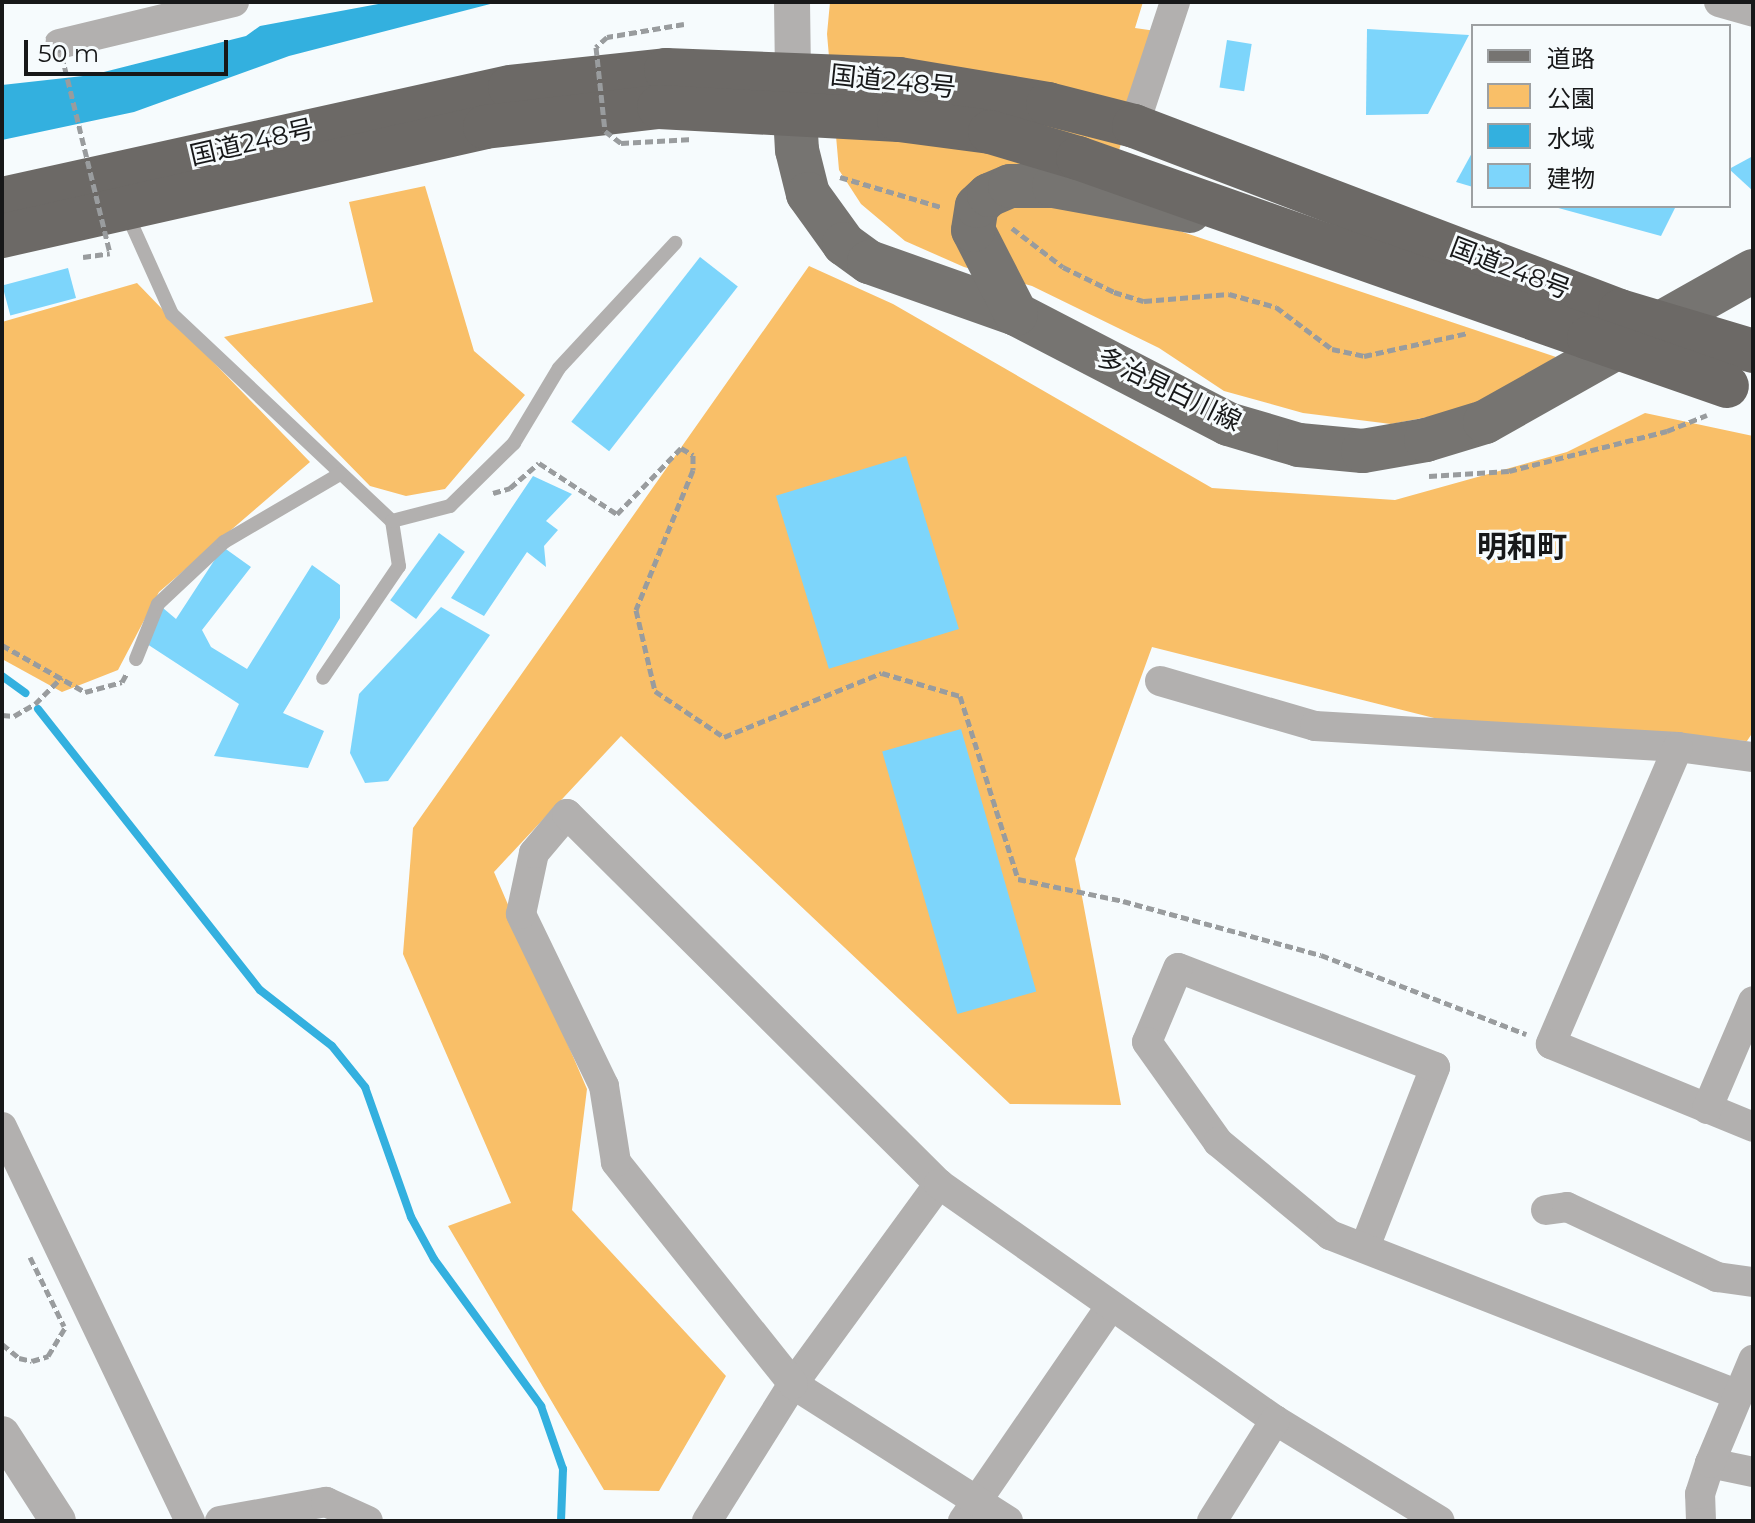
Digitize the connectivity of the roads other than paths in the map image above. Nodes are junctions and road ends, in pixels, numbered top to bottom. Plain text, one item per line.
1 (234, 2) edge
2 (792, 2) edge
3 (1175, 2) edge
4 (1719, 2) edge
5 (1753, 12) edge
6 (59, 44) road end
7 (793, 94) junction
8 (1134, 126) junction
9 (2, 199) edge
10 (124, 206) junction
11 (1263, 224) junction
12 (2, 236) edge
13 (675, 243) dead end
14 (1753, 271) edge
15 (1016, 314) junction
16 (1605, 325) junction
17 (1753, 351) edge
18 (1732, 396) edge
19 (340, 474) junction
20 (392, 521) junction
21 (136, 659) road end
22 (323, 678) dead end
23 (1160, 681) dead end
24 (1678, 747) junction
25 (1753, 757) edge
26 (1753, 1001) edge
27 (1707, 1109) junction
28 (2, 1127) edge
29 (1753, 1127) edge
30 (939, 1184) junction
31 (1546, 1210) dead end
32 (1365, 1247) junction
33 (1753, 1282) edge
34 (1111, 1306) junction
35 (1753, 1360) edge
36 (793, 1384) junction
37 (1738, 1395) junction
38 (1275, 1420) junction
39 (2, 1434) edge
40 (1710, 1463) junction
41 (1753, 1472) edge
42 (970, 1511) edge
43 (58, 1521) edge
44 (190, 1521) edge
45 (220, 1521) edge
46 (368, 1521) edge
47 (707, 1521) edge
48 (1008, 1521) edge
49 (1212, 1521) edge
50 (1440, 1521) edge
51 (1701, 1521) edge

1 - 6 street
2 - 7 street
3 - 8 street
4 - 5 street
7 - 8 highway, 国道248号
7 - 9 highway, 国道248号
7 - 10 highway, 国道248号
7 - 11 highway, 国道248号
7 - 15 main road, 多治見白川線
8 - 16 highway, 国道248号
10 - 12 highway, 国道248号
10 - 19 lane
11 - 15 main road
11 - 16 highway, 国道248号
13 - 20 lane
14 - 15 main road, 多治見白川線
16 - 17 highway, 国道248号, bridge
16 - 18 highway, 国道248号, bridge
19 - 20 lane
19 - 21 lane
20 - 22 lane
23 - 24 street
24 - 25 street
24 - 27 street
26 - 27 street
27 - 29 street
28 - 44 street
30 - 34 street
30 - 36 street
30 - 36 street
31 - 33 street
32 - 32 street
32 - 37 street
34 - 38 street
34 - 42 street
35 - 37 street
36 - 42 street
36 - 47 street
37 - 40 street
38 - 49 street
38 - 50 street
39 - 43 street
40 - 41 street
40 - 51 street
42 - 48 street
45 - 46 street

